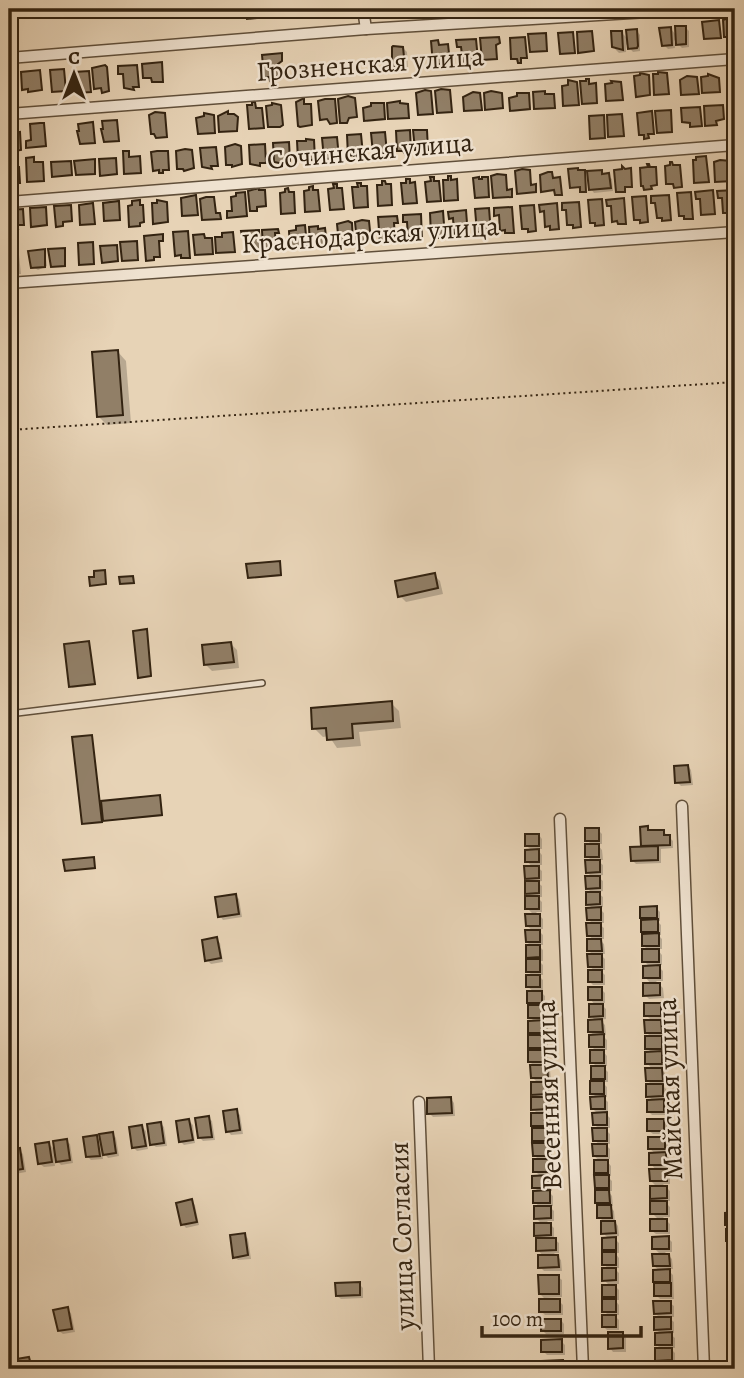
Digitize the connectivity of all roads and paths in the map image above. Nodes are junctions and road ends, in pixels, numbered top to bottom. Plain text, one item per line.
1 (363, 9) edge
2 (697, 9) edge
3 (366, 29) junction
4 (9, 58) edge
5 (735, 59) edge
6 (9, 114) edge
7 (735, 145) edge
8 (9, 202) edge
9 (735, 232) edge
10 (9, 283) edge
11 (735, 382) edge
12 (9, 430) edge
13 (262, 683) dead end
14 (9, 714) edge
15 (682, 806) dead end
16 (560, 819) dead end
17 (419, 1102) dead end
18 (429, 1369) edge
19 (583, 1369) edge
20 (704, 1369) edge

1 - 3 street
2 - 3 street
3 - 4 street
5 - 6 street, Грозненская улица
7 - 8 street, Сочинская улица
9 - 10 street, Краснодарская улица
11 - 12 path
13 - 14 lane
15 - 20 street, Майская улица
16 - 19 street, Весенняя улица
17 - 18 street, улица Согласия

